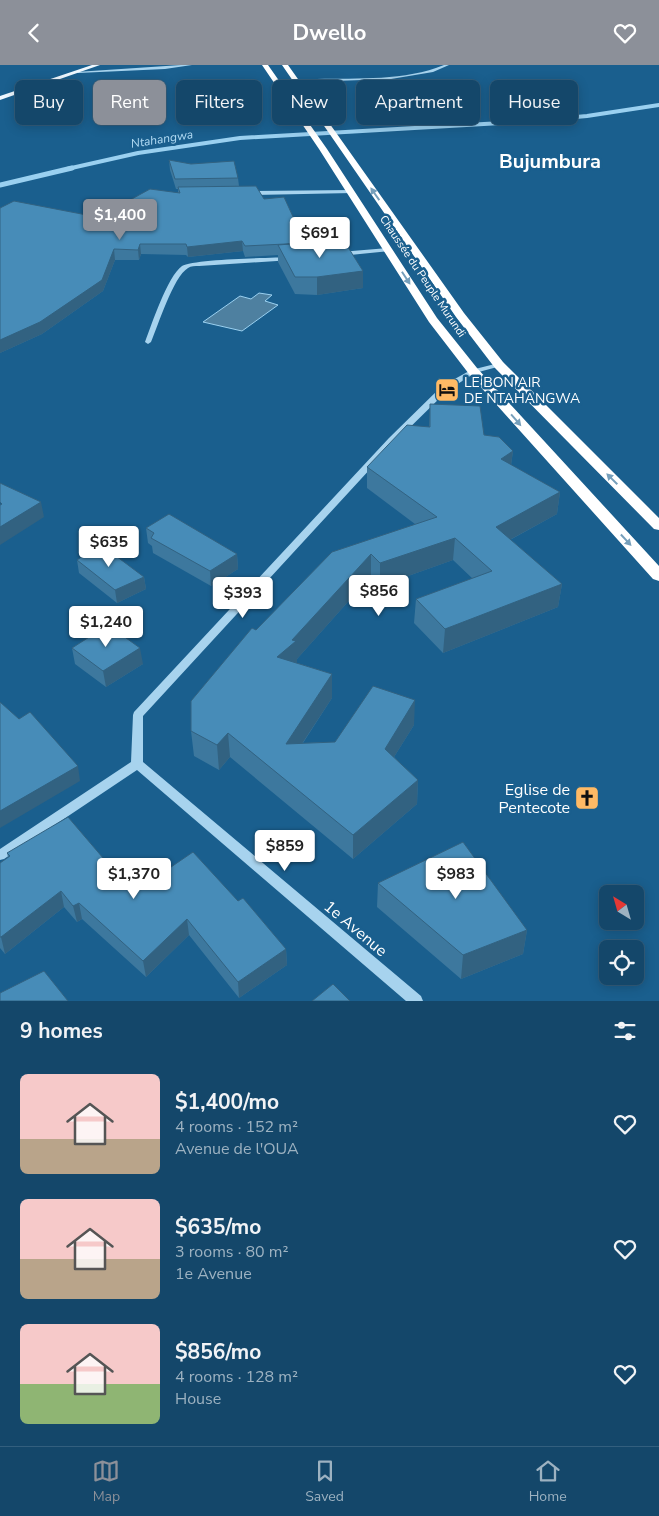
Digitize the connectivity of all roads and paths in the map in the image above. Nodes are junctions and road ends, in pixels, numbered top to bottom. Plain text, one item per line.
1 (98, 65) edge
2 (190, 65) edge
3 (265, 65) edge
4 (285, 65) edge
5 (447, 65) edge
6 (78, 72) junction
7 (276, 80) edge
8 (294, 80) joint
9 (0, 98) edge
10 (307, 125) edge
11 (327, 125) edge
12 (351, 191) junction
13 (244, 193) edge
14 (388, 250) junction
15 (331, 255) edge
16 (293, 258) edge
17 (148, 342) dead end
18 (498, 365) junction
19 (473, 371) junction
20 (659, 526) edge
21 (659, 576) edge
22 (137, 764) junction
23 (0, 855) edge
24 (416, 1001) edge

1 - 6 main road
2 - 6 street
3 - 7 highway, Chaussée du Peuple Murundi
4 - 8 highway, Chaussée du Peuple Murundi
5 - 8 street
6 - 9 main road
10 - 12 highway, Chaussée du Peuple Murundi
18 -> 11 highway, Chaussée du Peuple Murundi
12 - 13 street
12 - 14 highway, Chaussée du Peuple Murundi
14 - 15 street
14 -> 19 highway, Chaussée du Peuple Murundi
16 - 17 street
18 - 19 street
20 -> 18 highway, Chaussée du Peuple Murundi
19 -> 21 highway, Chaussée du Peuple Murundi
19 - 22 street
22 - 23 street
22 - 24 street, 1e Avenue

